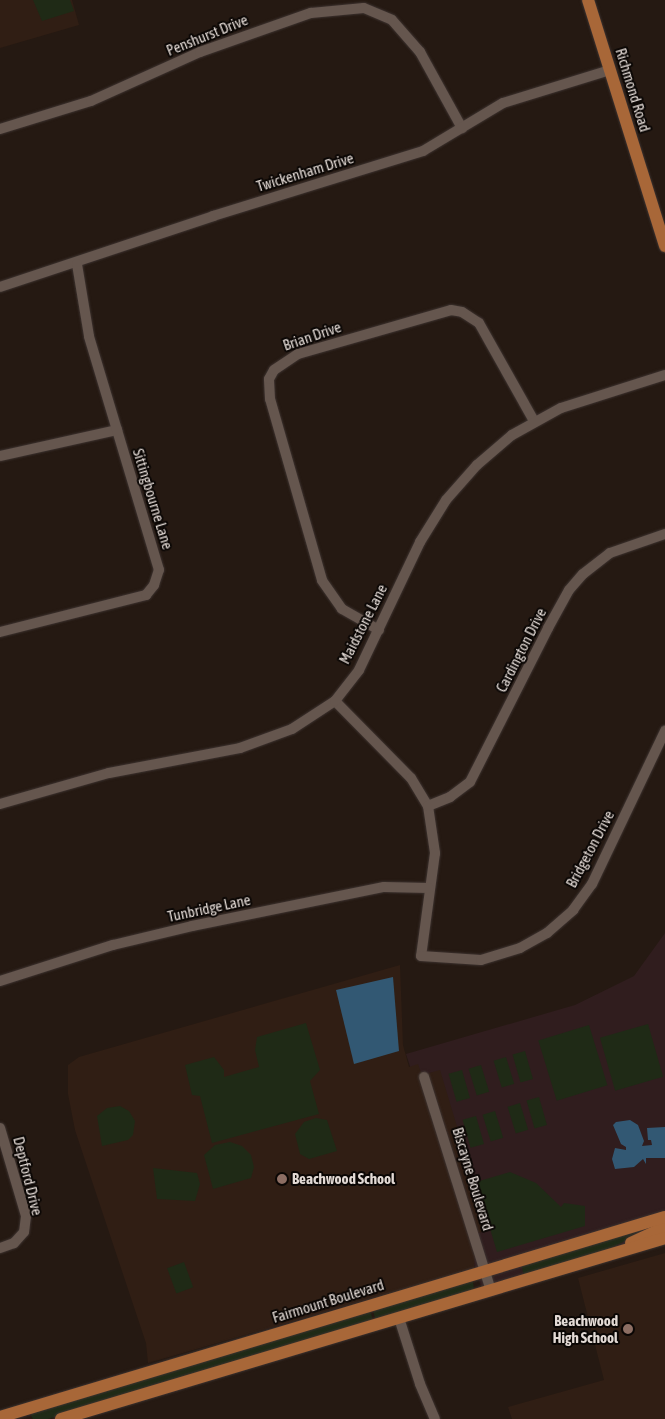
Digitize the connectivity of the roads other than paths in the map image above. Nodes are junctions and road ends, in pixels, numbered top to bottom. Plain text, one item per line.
1 (588, 0) edge
2 (365, 4) edge
3 (610, 70) junction
4 (462, 128) junction
5 (0, 129) edge
6 (665, 246) edge
7 (77, 264) junction
8 (0, 287) edge
9 (665, 375) edge
10 (534, 422) junction
11 (117, 430) junction
12 (0, 456) edge
13 (665, 534) edge
14 (379, 630) junction
15 (0, 632) edge
16 (335, 701) junction
17 (665, 732) edge
18 (0, 804) edge
19 (428, 806) junction
20 (429, 888) junction
21 (0, 981) edge
22 (424, 1077) dead end
23 (0, 1128) edge
24 (665, 1216) edge
25 (665, 1227) edge
26 (665, 1238) edge
27 (0, 1248) edge
28 (616, 1252) junction
29 (485, 1272) junction
30 (491, 1291) junction
31 (399, 1318) junction
32 (9, 1416) edge
33 (61, 1419) edge
34 (435, 1419) edge

1 - 3 main road, Richmond Road
2 - 4 street, Penshurst Drive
2 - 5 street, Penshurst Drive
3 - 4 street, Twickenham Drive
3 - 6 main road, Richmond Road
4 - 7 street, Twickenham Drive
7 - 8 street, Twickenham Drive
7 - 11 street, Sittingbourne Lane
9 - 10 street, Maidstone Lane
10 - 14 street, Maidstone Lane
10 - 14 street, Brian Drive
11 - 12 street
11 - 15 street, Sittingbourne Lane
13 - 19 street, Cardington Drive
14 - 16 street, Maidstone Lane
16 - 18 street, Maidstone Lane
16 - 19 street
17 - 20 street, Bridgeton Drive
19 - 20 street
20 - 21 street, Tunbridge Lane
22 - 29 street, Biscayne Boulevard
23 - 27 street, Deptford Drive
24 - 29 main road, Fairmount Boulevard
25 - 28 main road
26 - 28 main road
28 - 30 main road
29 - 30 street, Biscayne Boulevard
29 - 32 main road, Fairmount Boulevard
30 - 31 main road
31 - 33 main road
31 - 34 street

